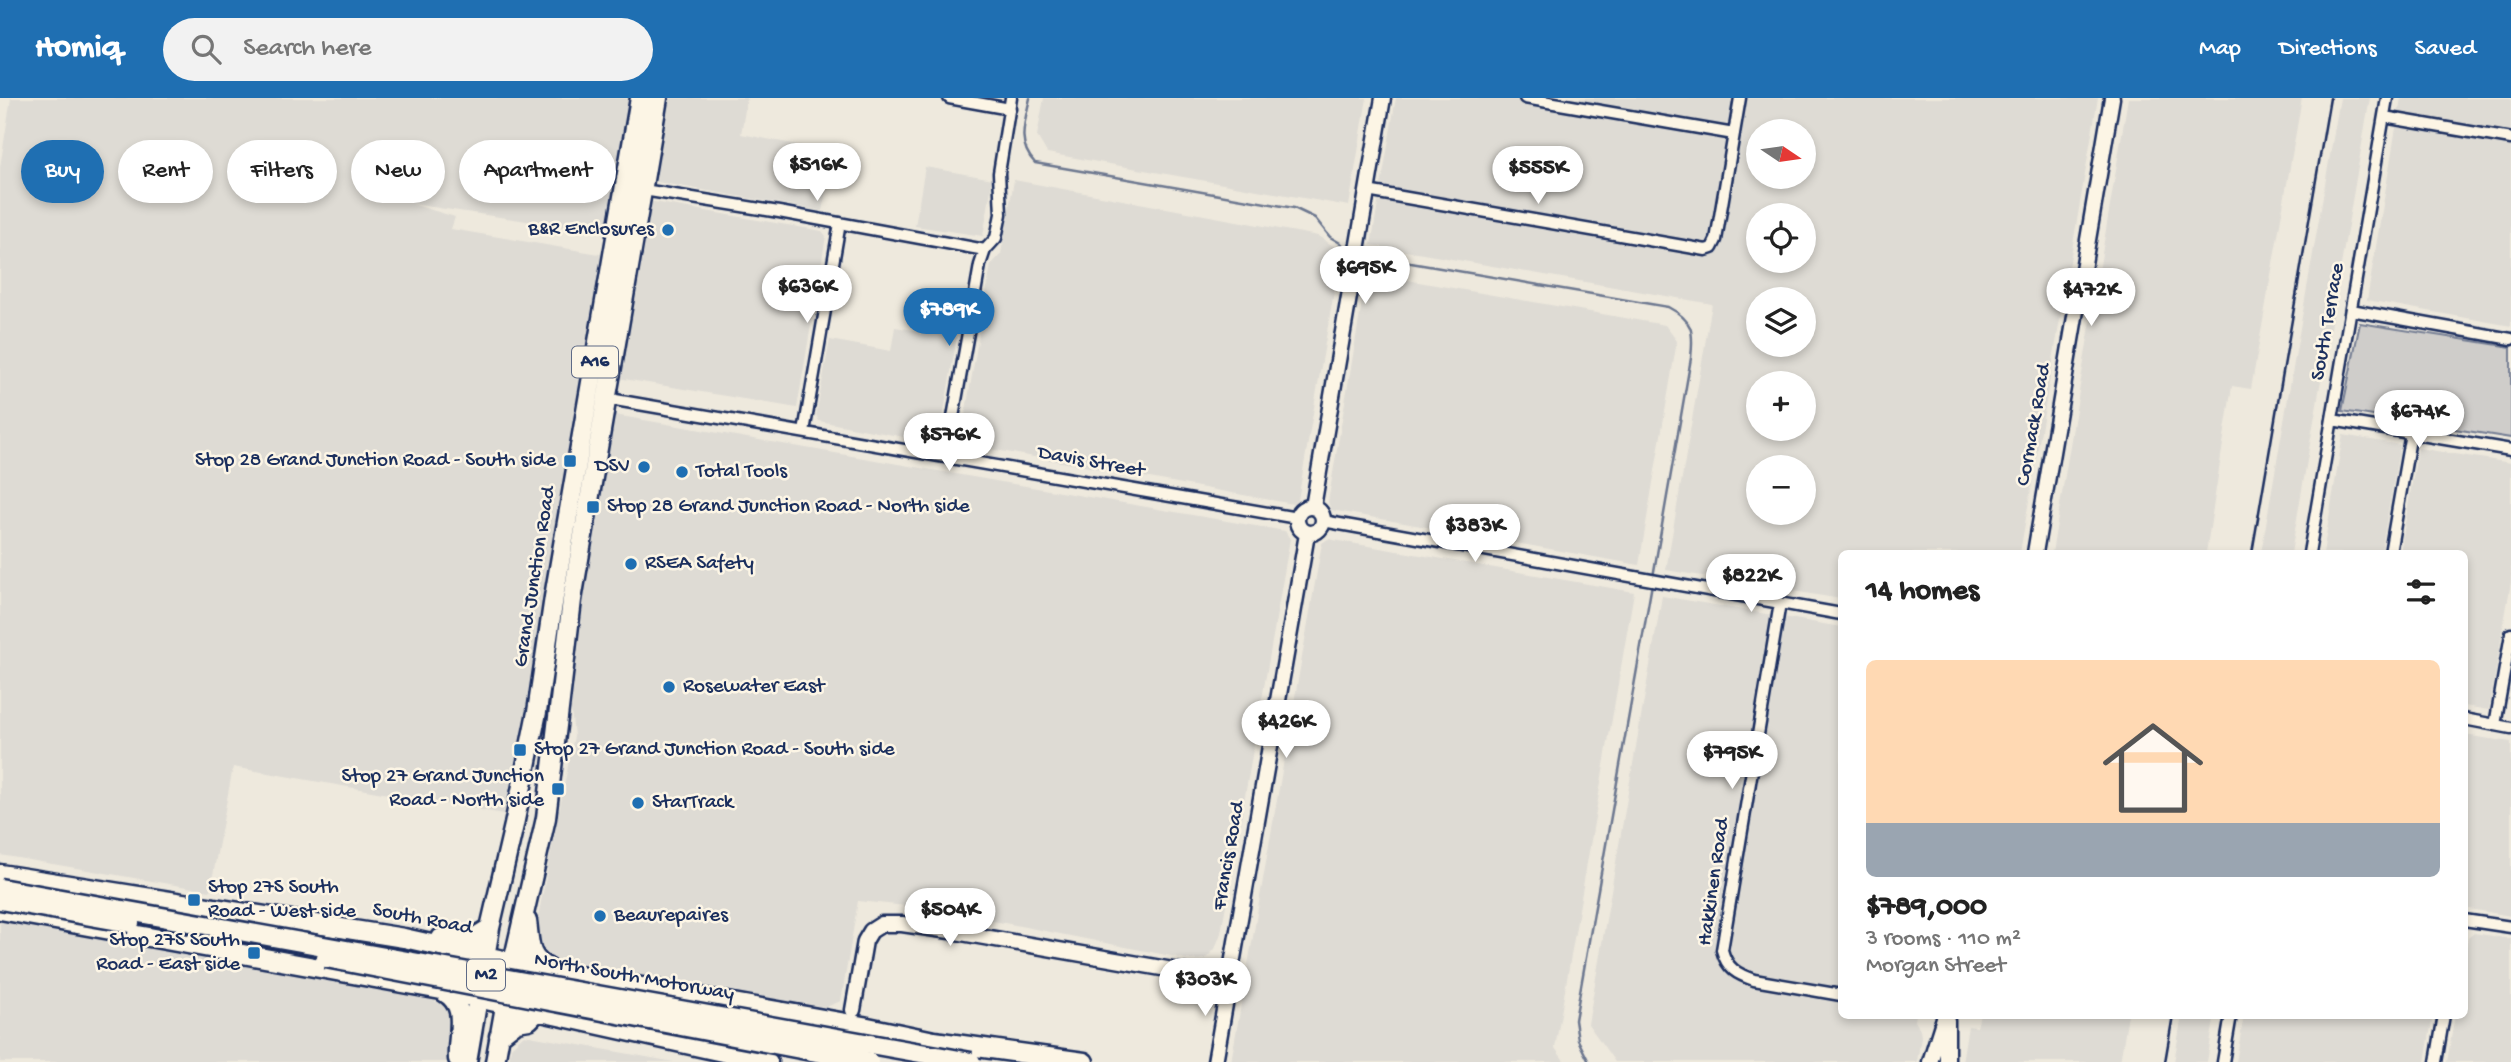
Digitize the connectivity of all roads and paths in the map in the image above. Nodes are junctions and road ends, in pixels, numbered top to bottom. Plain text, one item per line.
1 (640, 98) edge
2 (658, 98) edge
3 (949, 98) edge
4 (1383, 98) edge
5 (1525, 98) edge
6 (1740, 98) edge
7 (2112, 98) edge
8 (2387, 98) edge
9 (1011, 103) edge
10 (2384, 117) junction
11 (1734, 134) junction
12 (2511, 139) edge
13 (634, 189) junction
14 (1367, 191) junction
15 (840, 223) junction
16 (985, 250) junction
17 (2351, 310) junction
18 (2511, 339) edge
19 (598, 396) junction
20 (2332, 420) junction
21 (803, 432) junction
22 (2411, 433) junction
23 (2511, 450) edge
24 (946, 457) junction
25 (1312, 507) junction
26 (1297, 518) junction
27 (1323, 521) junction
28 (1307, 534) junction
29 (2036, 550) edge
30 (2310, 550) edge
31 (2391, 550) edge
32 (1780, 603) junction
33 (1838, 613) edge
34 (2511, 634) edge
35 (2468, 720) edge
36 (2495, 725) junction
37 (2511, 727) edge
38 (0, 874) edge
39 (0, 888) edge
40 (0, 901) edge
41 (0, 910) edge
42 (525, 910) junction
43 (2468, 920) edge
44 (2511, 927) edge
45 (490, 928) junction
46 (404, 938) junction
47 (444, 947) junction
48 (485, 956) junction
49 (513, 962) junction
50 (557, 972) junction
51 (1230, 979) junction
52 (441, 990) junction
53 (1838, 995) edge
54 (478, 999) junction
55 (505, 1004) junction
56 (853, 1010) junction
57 (538, 1012) junction
58 (1945, 1019) edge
59 (1946, 1019) edge
60 (2230, 1019) edge
61 (2443, 1019) edge
62 (833, 1021) junction
63 (863, 1026) junction
64 (499, 1036) junction
65 (459, 1062) edge
66 (467, 1062) edge
67 (495, 1062) edge
68 (768, 1062) edge
69 (869, 1062) edge
70 (971, 1062) edge
71 (1084, 1062) edge
72 (1215, 1062) edge
73 (1930, 1062) edge
74 (1947, 1062) edge
75 (2222, 1062) edge
76 (2435, 1062) edge

1 - 13 highway, Grand Junction Road / A16
2 - 13 highway, Grand Junction Road / A16
3 - 9 street
4 - 14 street
5 - 11 street
6 - 11 street
7 - 29 street, Cormack Road
8 - 10 street, South Terrace
9 - 16 street
10 - 12 street
10 - 17 street, South Terrace
11 - 14 street
13 - 15 street
13 - 19 highway, Grand Junction Road / A16
14 - 25 street
15 - 16 street
15 - 21 street
16 - 24 street
17 - 18 street
17 - 20 street, South Terrace
19 - 21 street, Davis Street
19 - 42 highway, Grand Junction Road / A16
19 - 45 highway, Grand Junction Road / A16
20 - 22 street
20 - 30 street, South Terrace
21 - 24 street, Davis Street
22 - 23 street
22 - 31 street
24 - 26 street, Davis Street
25 - 26 street
25 - 27 street
26 - 28 street
27 - 28 street
27 - 32 street
28 - 51 street, Francis Road
32 - 33 street
32 - 53 street, Hakkinen Road
34 - 36 street
35 - 36 street
36 - 37 street
38 - 46 highway, South Road
39 - 70 highway, North South Motorway / M2, bridge
40 - 69 highway, North South Motorway / M2, bridge
41 - 52 highway
42 - 49 highway, Grand Junction Road / A16
42 - 50 highway
43 - 44 street
45 - 46 highway
45 - 48 highway, Grand Junction Road / A16
46 - 47 highway, South Road
47 - 48 highway, South Road
47 - 52 highway
48 - 49 highway, South Road
48 - 54 highway, Grand Junction Road / A16
49 - 50 highway, South Road
49 - 55 highway, Grand Junction Road / A16
50 - 62 highway, South Road
51 - 56 street
51 - 72 street, Francis Road
52 - 54 highway
52 - 65 highway
54 - 55 highway
54 - 66 highway, Grand Junction Road / A16
55 - 57 highway
55 - 64 highway, Grand Junction Road / A16
56 - 62 street
56 - 63 street
57 - 64 highway
57 - 68 highway
58 - 73 street
59 - 74 street
60 - 75 street
61 - 76 street
62 - 63 highway, South Road
63 - 71 highway, South Road
64 - 67 highway, Grand Junction Road / A16

